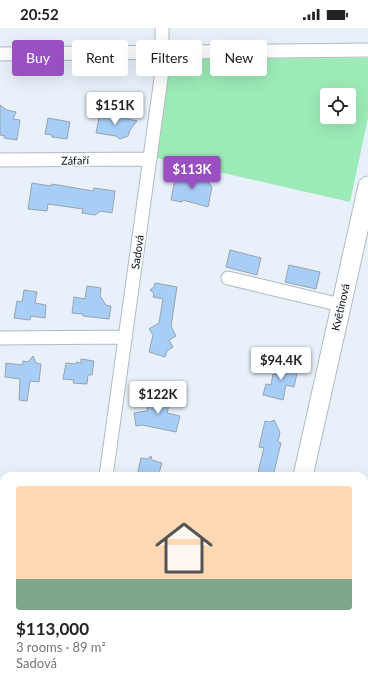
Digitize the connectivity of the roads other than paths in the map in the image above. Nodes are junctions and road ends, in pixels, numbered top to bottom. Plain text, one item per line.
1 (162, 28) edge
2 (162, 40) edge
3 (368, 50) edge
4 (136, 52) edge
5 (202, 52) edge
6 (0, 54) edge
7 (161, 76) edge
8 (150, 159) junction
9 (0, 160) edge
10 (368, 186) edge
11 (228, 278) dead end
12 (341, 305) junction
13 (126, 337) junction
14 (0, 338) edge
15 (107, 472) edge
16 (304, 472) edge

1 - 2 street, Sadová
3 - 5 street
4 - 6 street
7 - 8 street, Sadová
8 - 9 street, Záfaří
8 - 13 street, Sadová
10 - 12 main road, Květinová
11 - 12 street
12 - 16 main road, Květinová
13 - 14 street
13 - 15 street, Sadová

